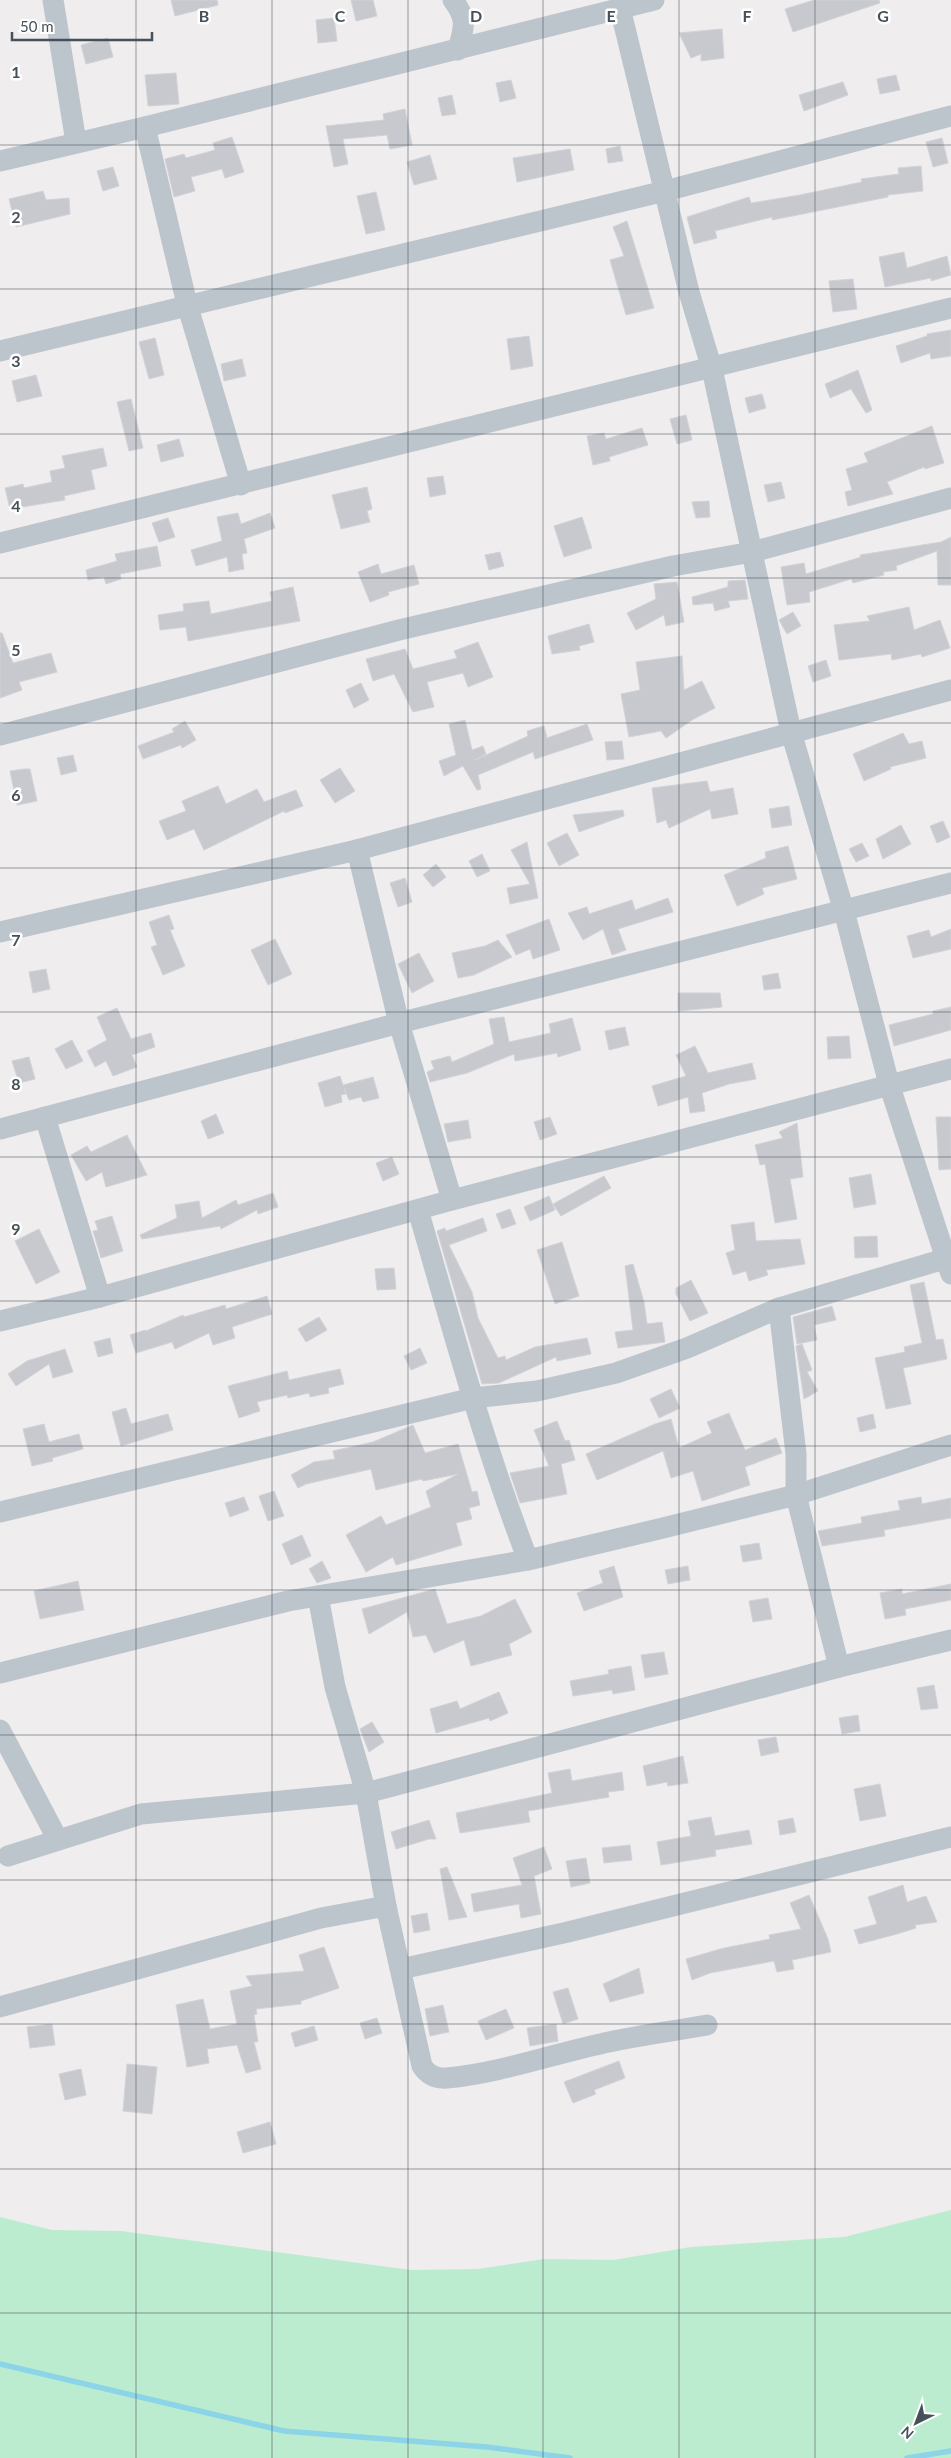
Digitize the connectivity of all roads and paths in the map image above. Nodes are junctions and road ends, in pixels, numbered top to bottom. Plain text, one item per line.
1 (53, 0) edge
2 (453, 0) edge
3 (654, 0) edge
4 (620, 8) junction
5 (458, 50) junction
6 (951, 116) edge
7 (145, 127) junction
8 (76, 142) junction
9 (0, 161) edge
10 (665, 190) junction
11 (187, 304) junction
12 (951, 308) edge
13 (0, 351) edge
14 (712, 369) junction
15 (241, 485) junction
16 (951, 498) edge
17 (0, 543) edge
18 (752, 552) junction
19 (951, 690) edge
20 (791, 732) junction
21 (0, 735) edge
22 (357, 850) junction
23 (951, 883) edge
24 (844, 911) junction
25 (0, 932) edge
26 (399, 1023) junction
27 (951, 1069) edge
28 (889, 1084) junction
29 (45, 1117) junction
30 (0, 1128) edge
31 (452, 1200) junction
32 (418, 1210) junction
33 (950, 1263) edge
34 (100, 1297) junction
35 (779, 1308) junction
36 (0, 1321) edge
37 (473, 1398) junction
38 (951, 1445) edge
39 (796, 1495) junction
40 (0, 1512) edge
41 (528, 1560) junction
42 (318, 1596) junction
43 (951, 1640) edge
44 (839, 1667) junction
45 (0, 1673) edge
46 (0, 1730) edge
47 (366, 1793) junction
48 (951, 1837) edge
49 (58, 1840) junction
50 (8, 1856) dead end
51 (386, 1906) junction
52 (401, 1969) junction
53 (0, 2007) edge
54 (707, 2025) dead end

1 - 8 street
2 - 5 street
3 - 4 street
4 - 5 street
4 - 10 street
5 - 7 street
6 - 10 street
7 - 8 street
7 - 11 street
8 - 9 street
10 - 11 street
10 - 14 street
11 - 13 street
11 - 15 street
12 - 14 street
14 - 15 street
14 - 18 street
15 - 17 street
16 - 18 street
18 - 20 street
18 - 21 street
19 - 20 street
20 - 22 street
20 - 24 street
22 - 25 street
22 - 26 street
23 - 24 street
24 - 26 street
24 - 28 street
26 - 29 street
26 - 31 street
27 - 28 street
28 - 31 street
28 - 33 street
29 - 30 street
29 - 34 street
31 - 32 street
32 - 34 street
32 - 37 street
33 - 35 street
34 - 36 street
35 - 37 street
35 - 39 street
37 - 40 street
37 - 41 street
38 - 39 street
39 - 41 street
39 - 44 street
41 - 42 street
42 - 45 street
42 - 47 street
43 - 44 street
44 - 47 street
46 - 49 street
47 - 49 street
47 - 51 street
48 - 52 street
49 - 50 street
51 - 52 street
51 - 53 street
52 - 54 street

